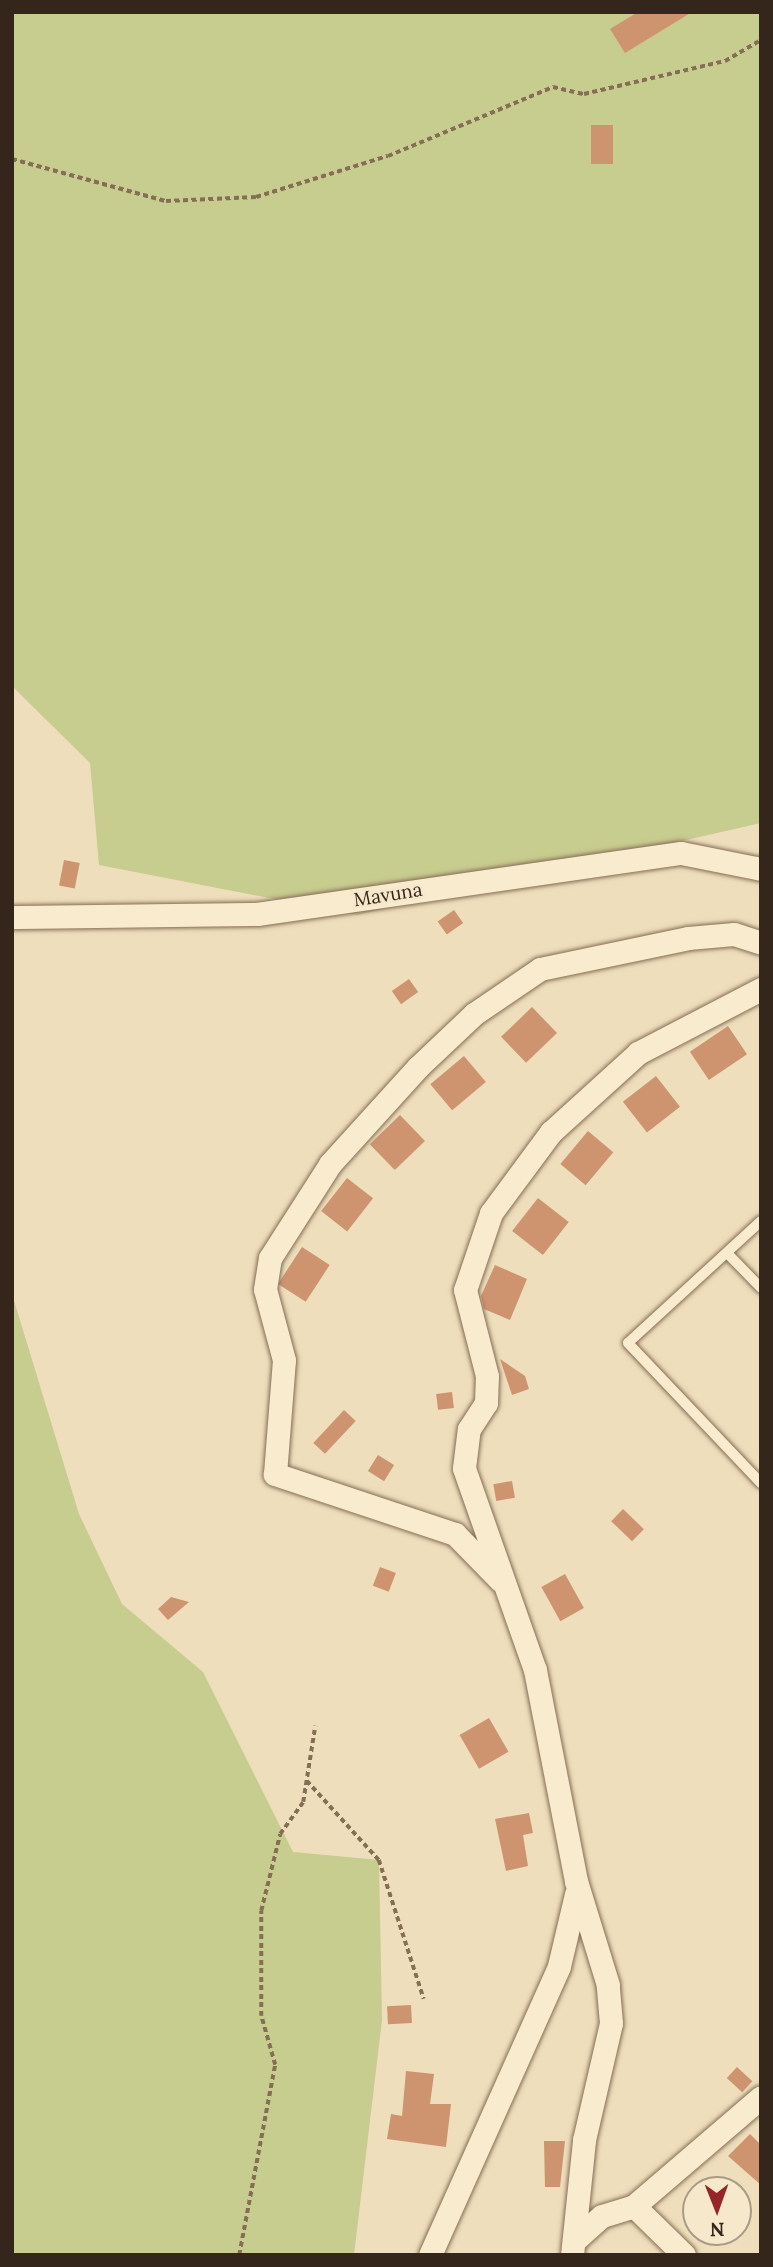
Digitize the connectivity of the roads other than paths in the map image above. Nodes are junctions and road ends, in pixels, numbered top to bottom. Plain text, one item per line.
1 (761, 869) edge
2 (12, 917) edge
3 (761, 943) edge
4 (761, 989) edge
5 (761, 1220) edge
6 (727, 1253) junction
7 (761, 1287) edge
8 (761, 1483) edge
9 (507, 1587) junction
10 (576, 1881) junction
11 (761, 2097) edge
12 (634, 2206) junction
13 (573, 2247) edge
14 (430, 2255) edge
15 (684, 2255) edge

1 - 2 street, Mavuna
3 - 9 street
4 - 9 street
5 - 6 lane
6 - 7 lane
6 - 8 lane
9 - 10 street
10 - 13 street
10 - 14 street
11 - 12 street
12 - 13 street
12 - 15 street

